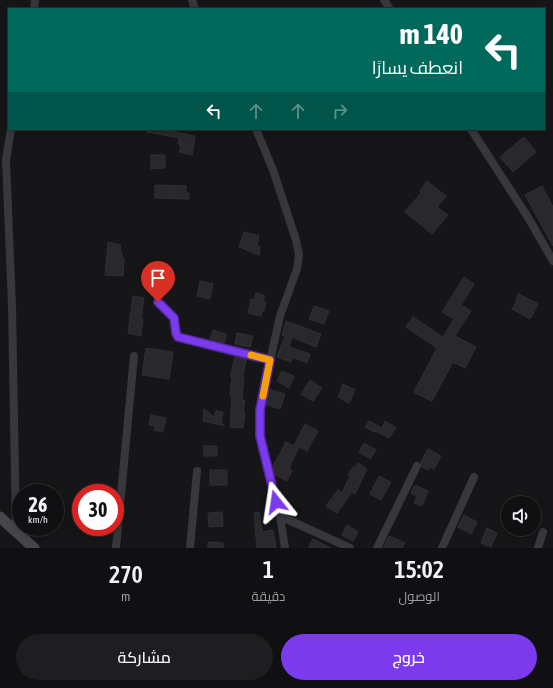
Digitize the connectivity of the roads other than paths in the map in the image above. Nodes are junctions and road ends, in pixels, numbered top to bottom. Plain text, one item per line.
1 (11, 130) edge
2 (256, 130) edge
3 (472, 130) edge
4 (553, 261) edge
5 (158, 302) dead end
6 (134, 356) dead end
7 (270, 360) junction
8 (417, 466) dead end
9 (196, 471) dead end
10 (474, 477) dead end
11 (15, 484) edge
12 (280, 516) junction
13 (0, 517) edge
14 (12, 528) edge
15 (543, 532) dead end
16 (21, 536) edge
17 (34, 548) edge
18 (116, 548) edge
19 (190, 548) edge
20 (285, 548) edge
21 (350, 548) edge
22 (377, 548) edge
23 (442, 548) edge
24 (538, 548) edge

1 - 11 street
2 - 7 street
3 - 4 street
5 - 7 street
6 - 18 street
7 - 12 street
8 - 22 street
9 - 19 street
10 - 23 street
12 - 20 street
12 - 21 street
13 - 14 main road
15 - 24 street
16 - 17 main road

